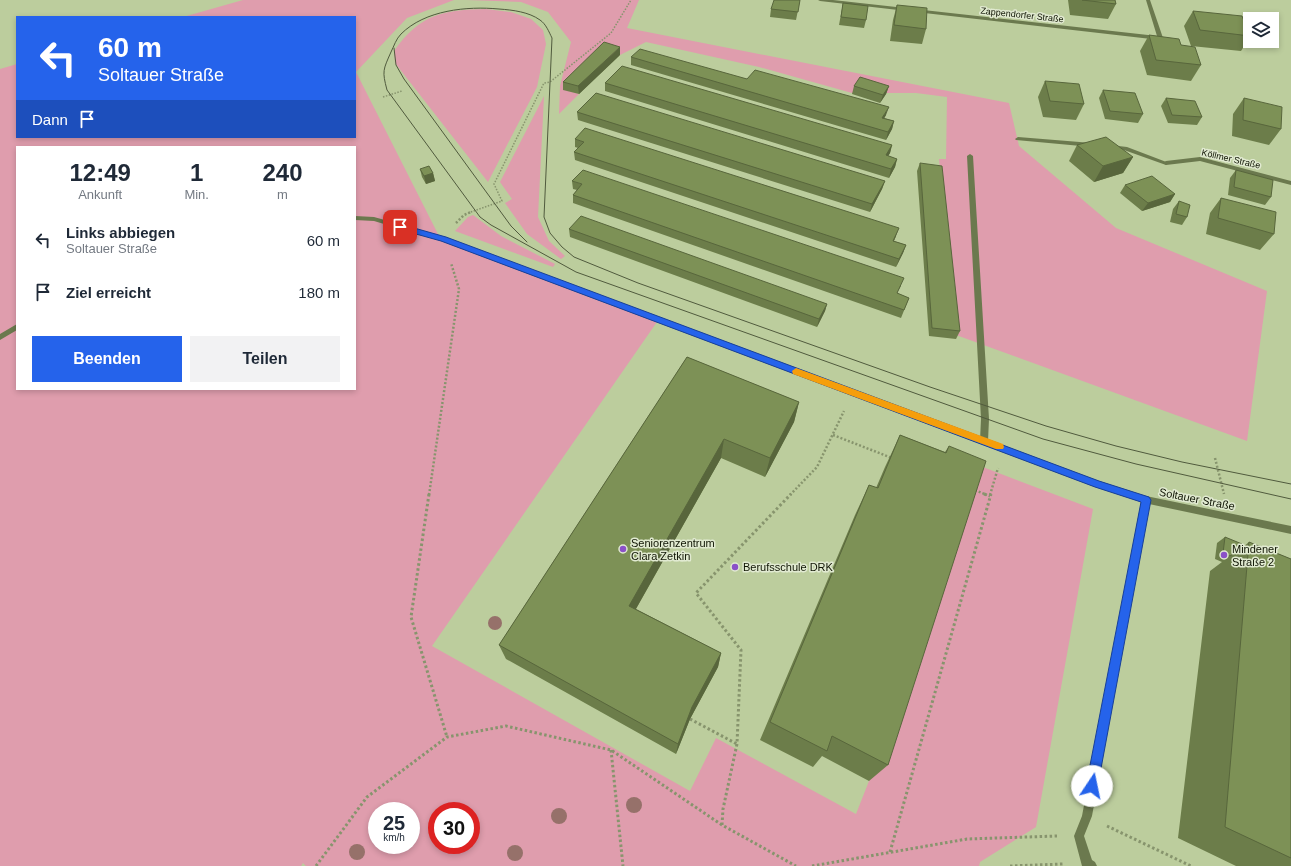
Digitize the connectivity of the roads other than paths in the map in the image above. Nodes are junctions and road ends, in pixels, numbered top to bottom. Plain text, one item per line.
1 (820, 0) edge
2 (1148, 0) edge
3 (1018, 139) dead end
4 (970, 156) dead end
5 (1291, 183) edge
6 (356, 218) edge
7 (16, 328) edge
8 (0, 338) edge
9 (984, 440) junction
10 (1146, 500) junction
11 (1291, 530) edge
12 (1089, 865) edge

1 - 2 street, Zappendorfer Straße
3 - 5 street, Köllmer Straße
4 - 9 street
6 - 9 street, Soltauer Straße
7 - 8 street
9 - 10 street, Soltauer Straße
10 - 11 street, Soltauer Straße
10 - 12 street

